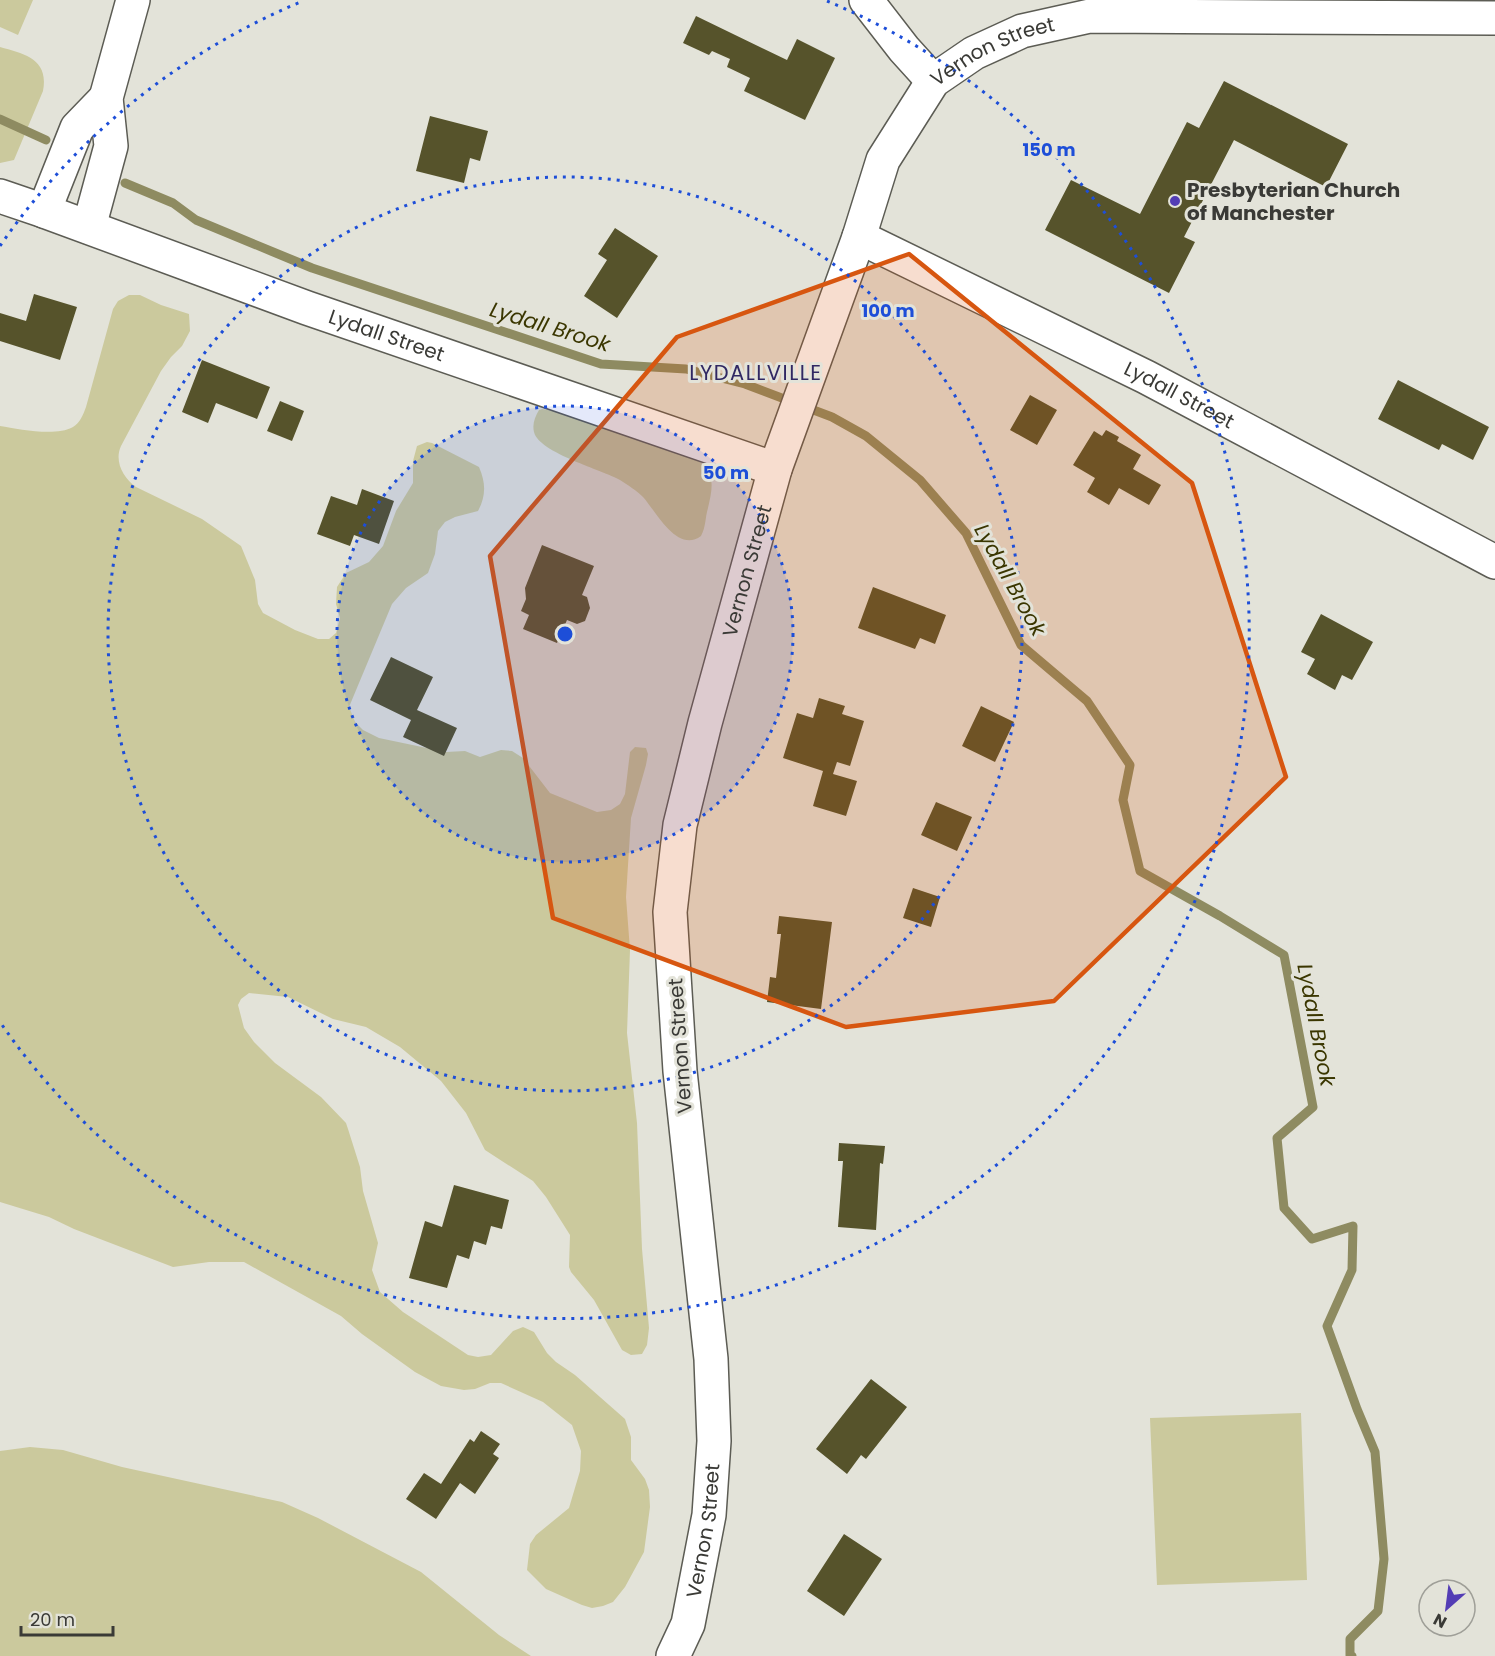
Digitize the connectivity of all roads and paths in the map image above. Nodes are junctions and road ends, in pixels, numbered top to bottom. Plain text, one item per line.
1 (132, 0) edge
2 (866, 0) edge
3 (1495, 18) edge
4 (933, 81) junction
5 (106, 98) junction
6 (0, 196) edge
7 (44, 211) junction
8 (89, 227) junction
9 (858, 237) junction
10 (775, 469) junction
11 (1495, 562) edge
12 (673, 1656) edge

1 - 5 street
2 - 4 street
3 - 4 street, Vernon Street
4 - 9 street, Vernon Street
5 - 7 street
5 - 8 street
6 - 7 street, Lydall Street
7 - 8 street, Lydall Street
8 - 10 street, Lydall Street
9 - 10 street, Vernon Street
9 - 11 street, Lydall Street
10 - 12 street, Vernon Street

